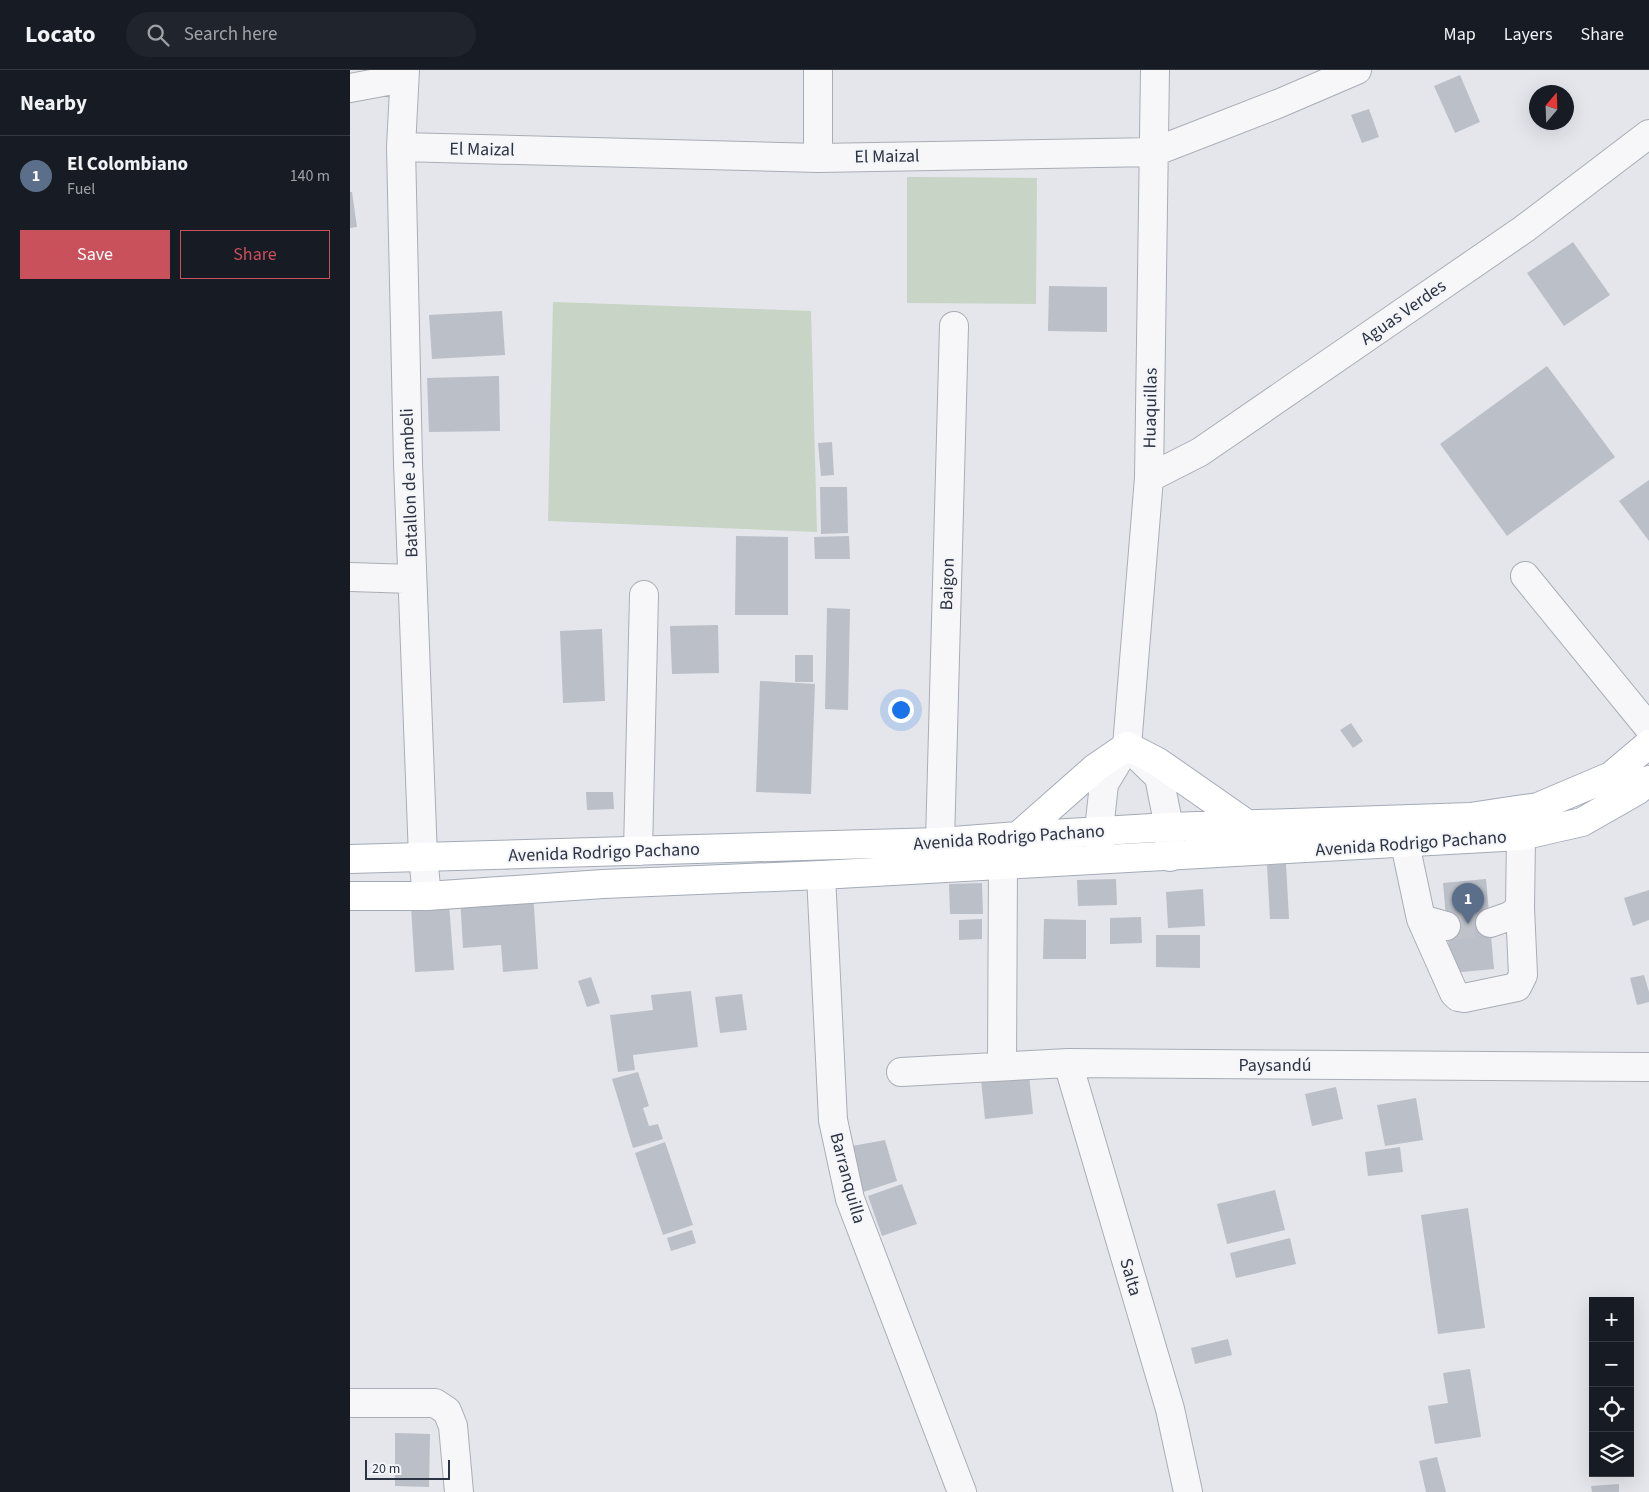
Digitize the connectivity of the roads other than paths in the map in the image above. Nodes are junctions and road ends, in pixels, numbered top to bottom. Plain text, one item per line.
1 (818, 70) edge
2 (1155, 70) edge
3 (1357, 70) edge
4 (405, 74) edge
5 (350, 88) edge
6 (1649, 134) edge
7 (401, 147) junction
8 (1154, 152) junction
9 (818, 158) junction
10 (954, 326) dead end
11 (1149, 478) junction
12 (350, 576) edge
13 (1525, 576) dead end
14 (412, 579) junction
15 (644, 595) dead end
16 (1649, 728) edge
17 (1649, 744) edge
18 (1127, 746) junction
19 (1649, 780) edge
20 (1247, 824) junction
21 (1169, 827) junction
22 (1099, 830) junction
23 (1018, 836) junction
24 (1521, 836) junction
25 (940, 842) junction
26 (1405, 844) junction
27 (638, 851) junction
28 (423, 857) junction
29 (1170, 857) junction
30 (350, 859) edge
31 (1101, 860) junction
32 (1003, 866) junction
33 (821, 875) junction
34 (350, 896) edge
35 (427, 896) junction
36 (1520, 908) junction
37 (1490, 923) tunnel mouth
38 (1068, 1063) junction
39 (1002, 1066) junction
40 (1649, 1067) edge
41 (901, 1072) dead end
42 (350, 1403) edge
43 (459, 1492) edge
44 (962, 1492) edge
45 (1188, 1492) edge

1 - 9 street
2 - 8 street, Huaquillas
3 - 8 street, El Maizal
4 - 5 street
4 - 7 street, Batallon de Jambeli
6 - 11 street, Aguas Verdes
7 - 9 street, El Maizal
7 - 14 street, Batallon de Jambeli
8 - 9 street, El Maizal
8 - 11 street, Huaquillas
10 - 25 street, Baigon
11 - 18 street, Huaquillas
12 - 14 street
13 - 16 street
14 - 28 street, Batallon de Jambeli
15 - 27 street
17 - 20 main road, Avenida Rodrigo Pachano
18 - 20 main road
18 - 21 street
18 - 22 street
18 - 23 main road
19 - 24 main road, Avenida Rodrigo Pachano
20 - 21 main road, Avenida Rodrigo Pachano
21 - 22 main road, Avenida Rodrigo Pachano
21 - 29 street
22 - 23 main road, Avenida Rodrigo Pachano
22 - 31 street
23 - 25 main road, Avenida Rodrigo Pachano
24 - 26 main road, Avenida Rodrigo Pachano
24 - 36 street
25 - 27 main road, Avenida Rodrigo Pachano
26 - 29 main road, Avenida Rodrigo Pachano
26 - 36 street
27 - 28 main road, Avenida Rodrigo Pachano
28 - 30 main road, Avenida Rodrigo Pachano
28 - 35 street, Batallon de Jambeli
29 - 31 main road, Avenida Rodrigo Pachano
31 - 32 main road, Avenida Rodrigo Pachano
32 - 33 main road, Avenida Rodrigo Pachano
32 - 39 street
33 - 35 main road, Avenida Rodrigo Pachano
33 - 44 street, Barranquilla
34 - 35 main road, Avenida Rodrigo Pachano
36 - 37 street
38 - 39 street, Paysandú
38 - 40 street, Paysandú
38 - 45 street, Salta
39 - 41 street, Paysandú
42 - 43 street

